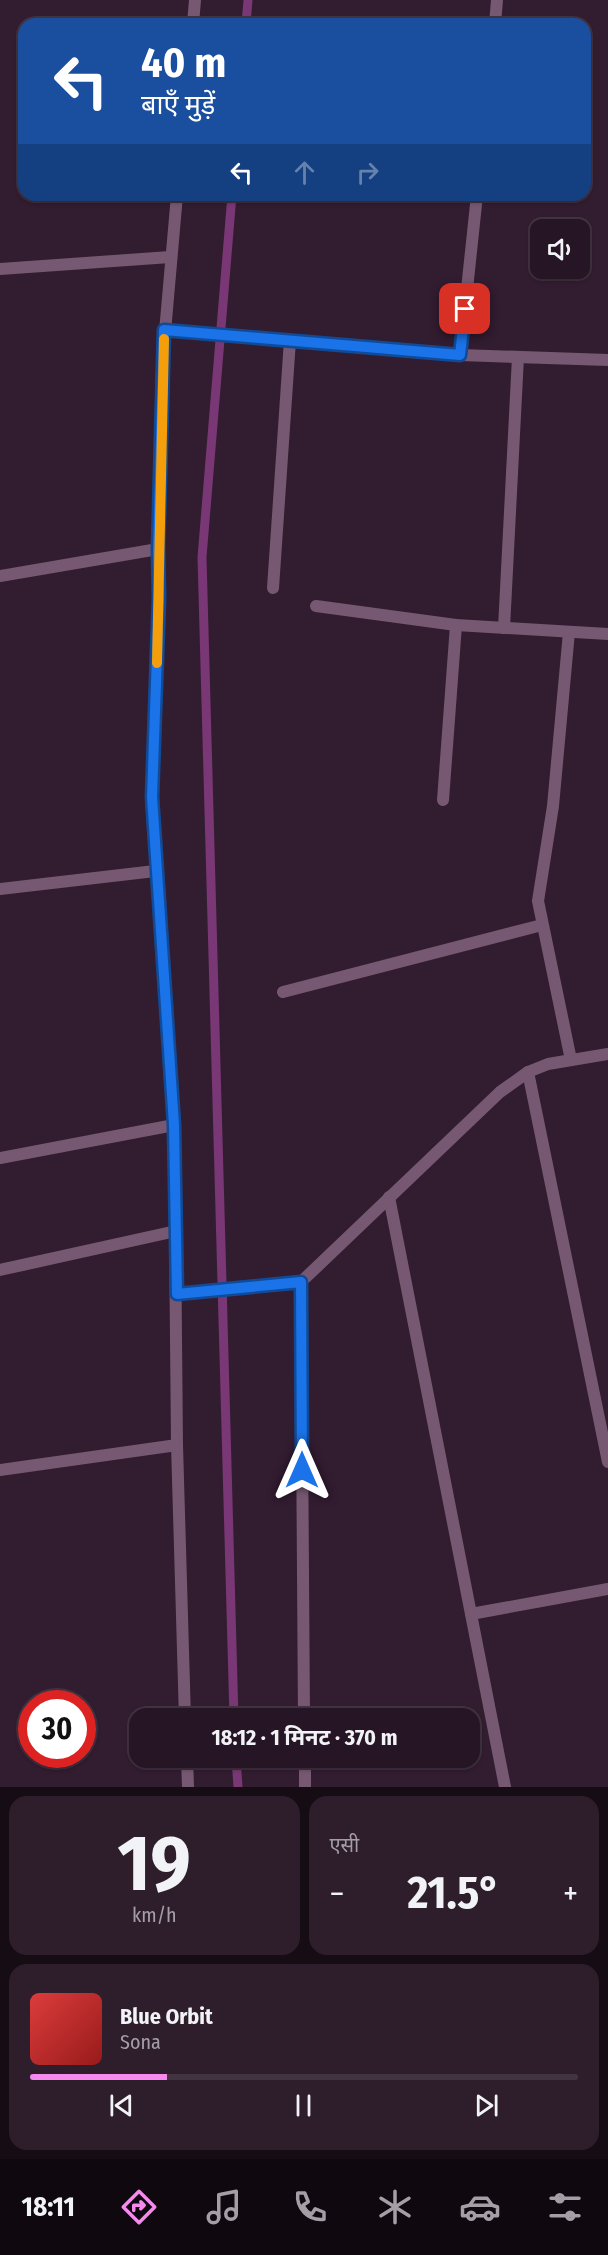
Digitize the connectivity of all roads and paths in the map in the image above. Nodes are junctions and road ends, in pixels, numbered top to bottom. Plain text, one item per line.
1 (195, 0) edge
2 (497, 0) edge
3 (194, 18) edge
4 (496, 18) edge
5 (176, 201) edge
6 (476, 201) edge
7 (170, 257) junction
8 (0, 269) edge
9 (164, 330) junction
10 (290, 340) junction
11 (460, 355) junction
12 (518, 357) junction
13 (608, 360) edge
14 (158, 549) junction
15 (0, 576) edge
16 (273, 588) dead end
17 (316, 606) dead end
18 (456, 625) junction
19 (504, 628) junction
20 (569, 632) junction
21 (608, 634) edge
22 (443, 800) dead end
23 (155, 871) junction
24 (0, 889) edge
25 (542, 925) junction
26 (283, 992) dead end
27 (608, 1054) edge
28 (571, 1060) junction
29 (528, 1072) junction
30 (174, 1125) junction
31 (0, 1158) edge
32 (389, 1197) junction
33 (176, 1231) junction
34 (0, 1270) edge
35 (301, 1282) junction
36 (177, 1294) junction
37 (603, 1418) edge
38 (177, 1445) junction
39 (608, 1462) edge
40 (0, 1470) edge
41 (608, 1589) edge
42 (471, 1614) junction
43 (185, 1708) edge
44 (304, 1708) edge
45 (187, 1768) edge
46 (305, 1768) edge
47 (188, 1787) edge
48 (305, 1787) edge
49 (505, 1787) edge

1 - 3 street
2 - 4 street
5 - 7 street
6 - 11 street
7 - 8 street
7 - 9 street
9 - 10 street
9 - 14 street
10 - 11 street
10 - 16 street
11 - 12 street
12 - 13 street
12 - 19 street
14 - 15 street
14 - 23 street
17 - 18 street
18 - 19 street
18 - 22 street
19 - 20 street
20 - 21 street
20 - 25 street
23 - 24 street
23 - 30 street
25 - 26 street
25 - 28 street
27 - 28 street
28 - 29 street
29 - 32 street
29 - 37 street
30 - 31 street
30 - 33 street
32 - 35 street
32 - 42 street
33 - 34 street
33 - 36 street
35 - 36 street
35 - 44 street
36 - 38 street
37 - 39 street
38 - 40 street
38 - 43 street
41 - 42 street
42 - 49 street
45 - 47 street
46 - 48 street

